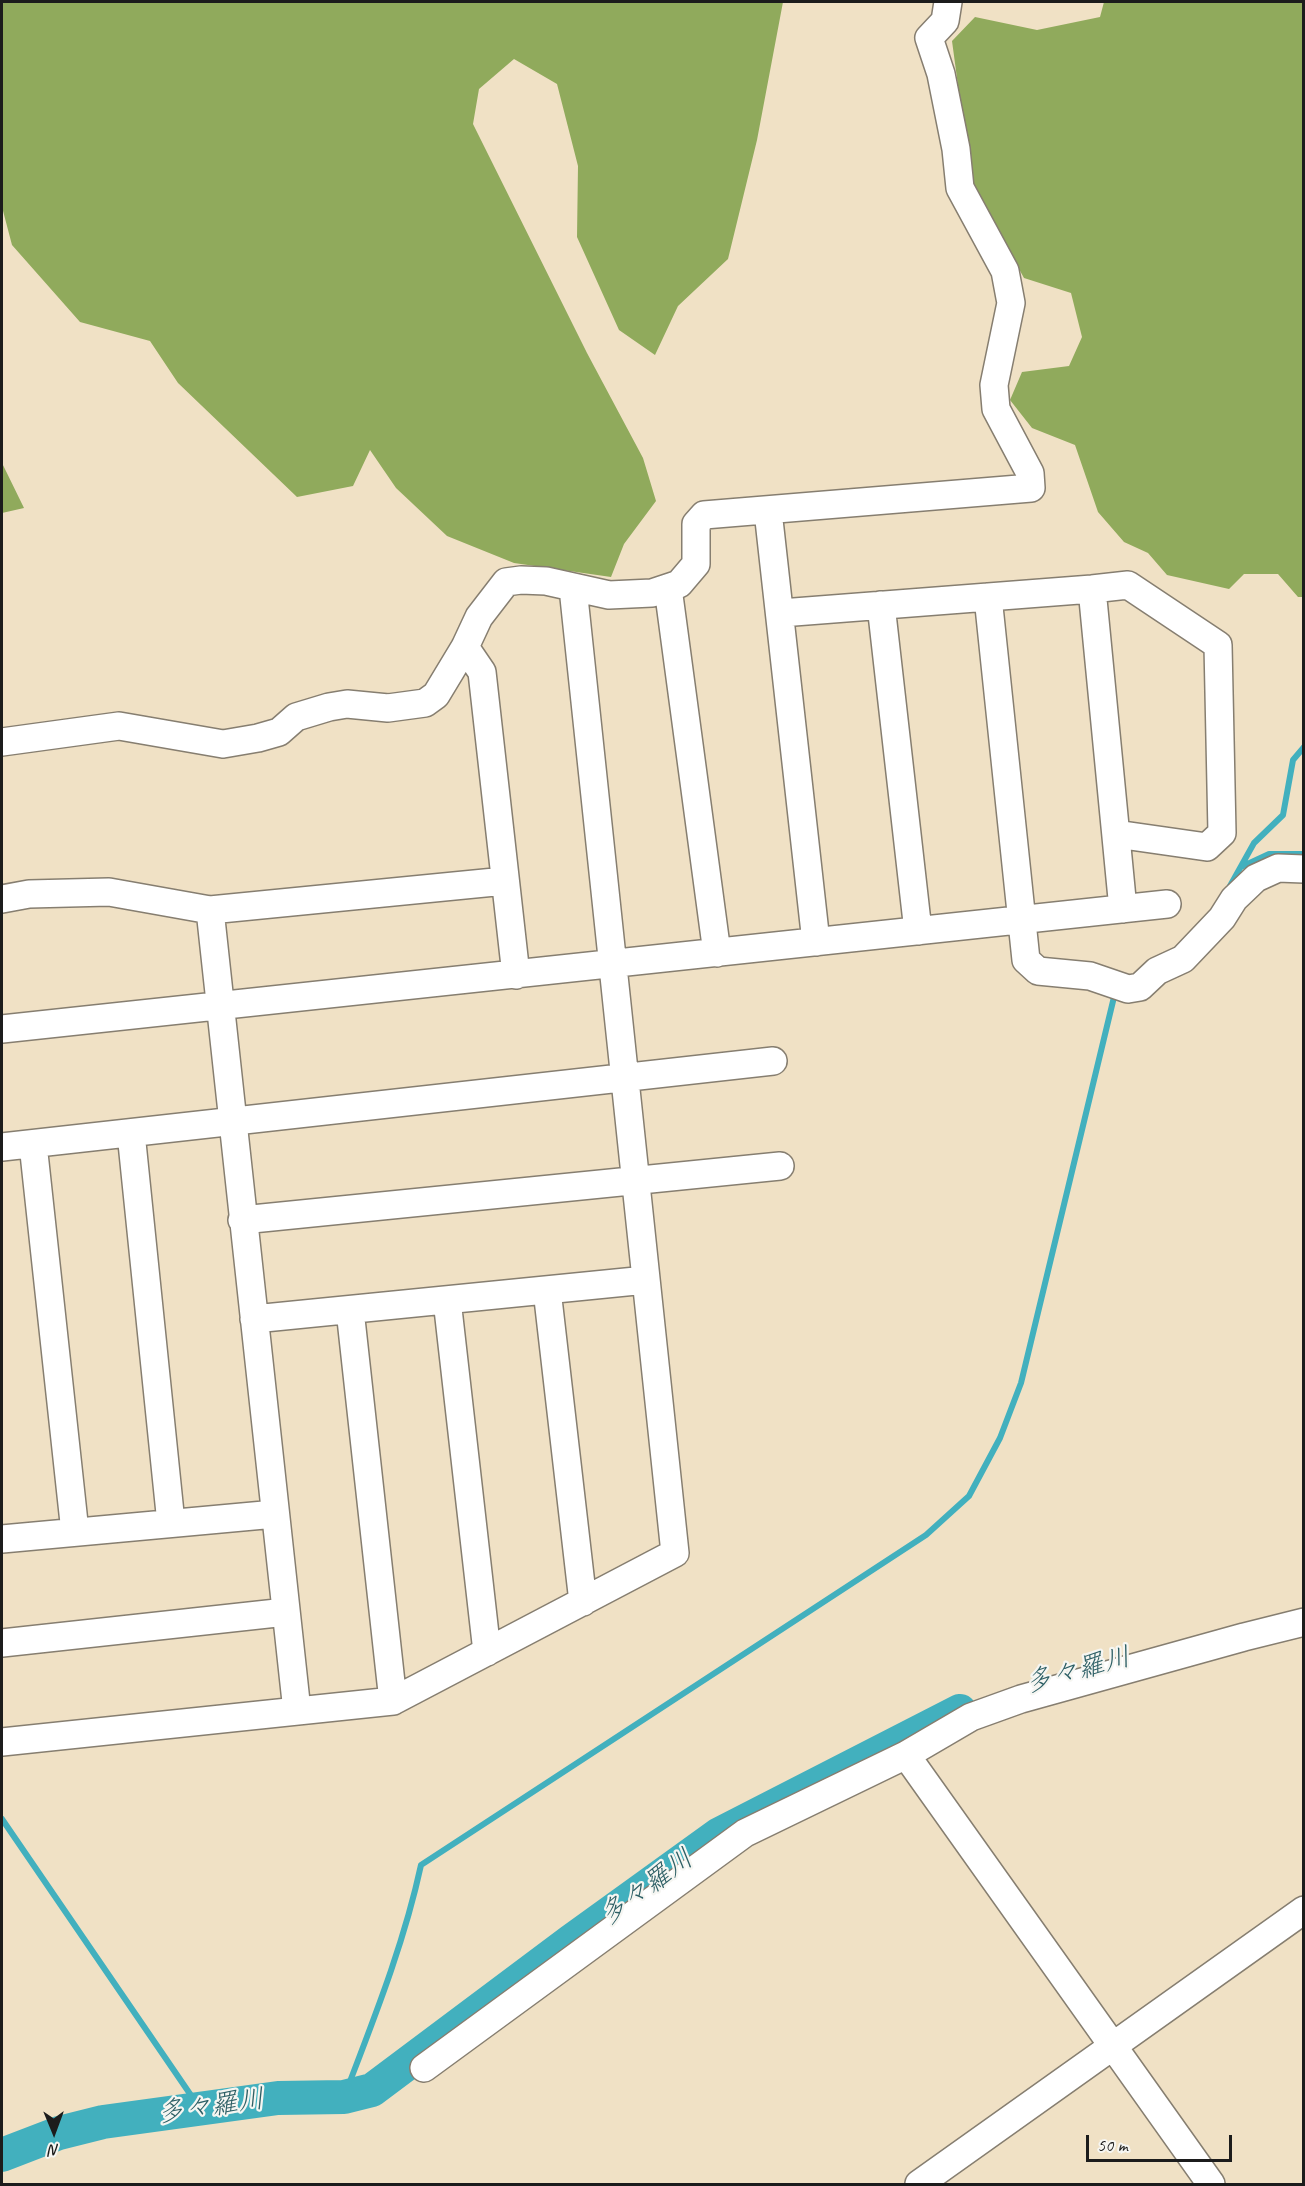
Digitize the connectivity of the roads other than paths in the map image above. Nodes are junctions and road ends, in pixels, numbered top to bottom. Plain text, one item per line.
1 (948, 2) edge
2 (768, 511) junction
3 (573, 588) junction
4 (668, 588) junction
5 (1092, 589) junction
6 (988, 597) junction
7 (881, 605) junction
8 (781, 613) junction
9 (465, 647) junction
10 (2, 742) edge
11 (1116, 834) junction
12 (1304, 869) edge
13 (505, 881) junction
14 (2, 899) edge
15 (1167, 904) dead end
16 (1123, 909) junction
17 (210, 910) junction
18 (1022, 920) junction
19 (918, 931) junction
20 (816, 942) junction
21 (717, 953) junction
22 (613, 965) junction
23 (516, 975) junction
24 (220, 1006) junction
25 (2, 1029) edge
26 (772, 1061) dead end
27 (625, 1079) junction
28 (232, 1122) junction
29 (131, 1133) junction
30 (33, 1144) junction
31 (2, 1147) edge
32 (780, 1166) dead end
33 (636, 1181) junction
34 (242, 1220) junction
35 (646, 1280) junction
36 (547, 1290) junction
37 (447, 1300) junction
38 (350, 1310) junction
39 (254, 1319) junction
40 (275, 1514) junction
41 (171, 1523) junction
42 (75, 1532) junction
43 (2, 1539) edge
44 (583, 1602) junction
45 (286, 1612) junction
46 (1304, 1622) edge
47 (2, 1643) edge
48 (486, 1652) junction
49 (393, 1701) junction
50 (297, 1711) junction
51 (2, 1742) edge
52 (906, 1755) junction
53 (1304, 1910) edge
54 (1112, 2046) junction
55 (424, 2068) dead end
56 (919, 2184) edge
57 (1211, 2184) edge

1 - 2 street
2 - 4 street
2 - 8 street
3 - 4 street
3 - 9 street
3 - 22 street
4 - 21 street
5 - 6 street
5 - 11 street
5 - 11 street
6 - 7 street
6 - 18 street
7 - 8 street
7 - 19 street
8 - 20 street
9 - 10 street
9 - 13 street
11 - 16 street
12 - 18 street
13 - 17 street
13 - 23 street
14 - 17 street
15 - 16 street
16 - 18 street
17 - 24 street
18 - 19 street
19 - 20 street
20 - 21 street
21 - 22 street
22 - 23 street
22 - 27 street
23 - 24 street
24 - 25 street
24 - 28 street
26 - 27 street
27 - 28 street
27 - 33 street
28 - 29 street
28 - 34 street
29 - 30 street
29 - 41 street
30 - 31 street
30 - 42 street
32 - 33 street
33 - 34 street
33 - 35 street
34 - 39 street
35 - 36 street
35 - 44 street
36 - 37 street
36 - 44 street
37 - 38 street
37 - 48 street
38 - 39 street
38 - 49 street
39 - 40 street
40 - 41 street
40 - 45 street
41 - 42 street
42 - 43 street
44 - 48 street
45 - 47 street
45 - 50 street
46 - 52 street
48 - 49 street
49 - 50 street
50 - 51 street
52 - 54 street
52 - 55 street
53 - 54 street
54 - 56 street
54 - 57 street

